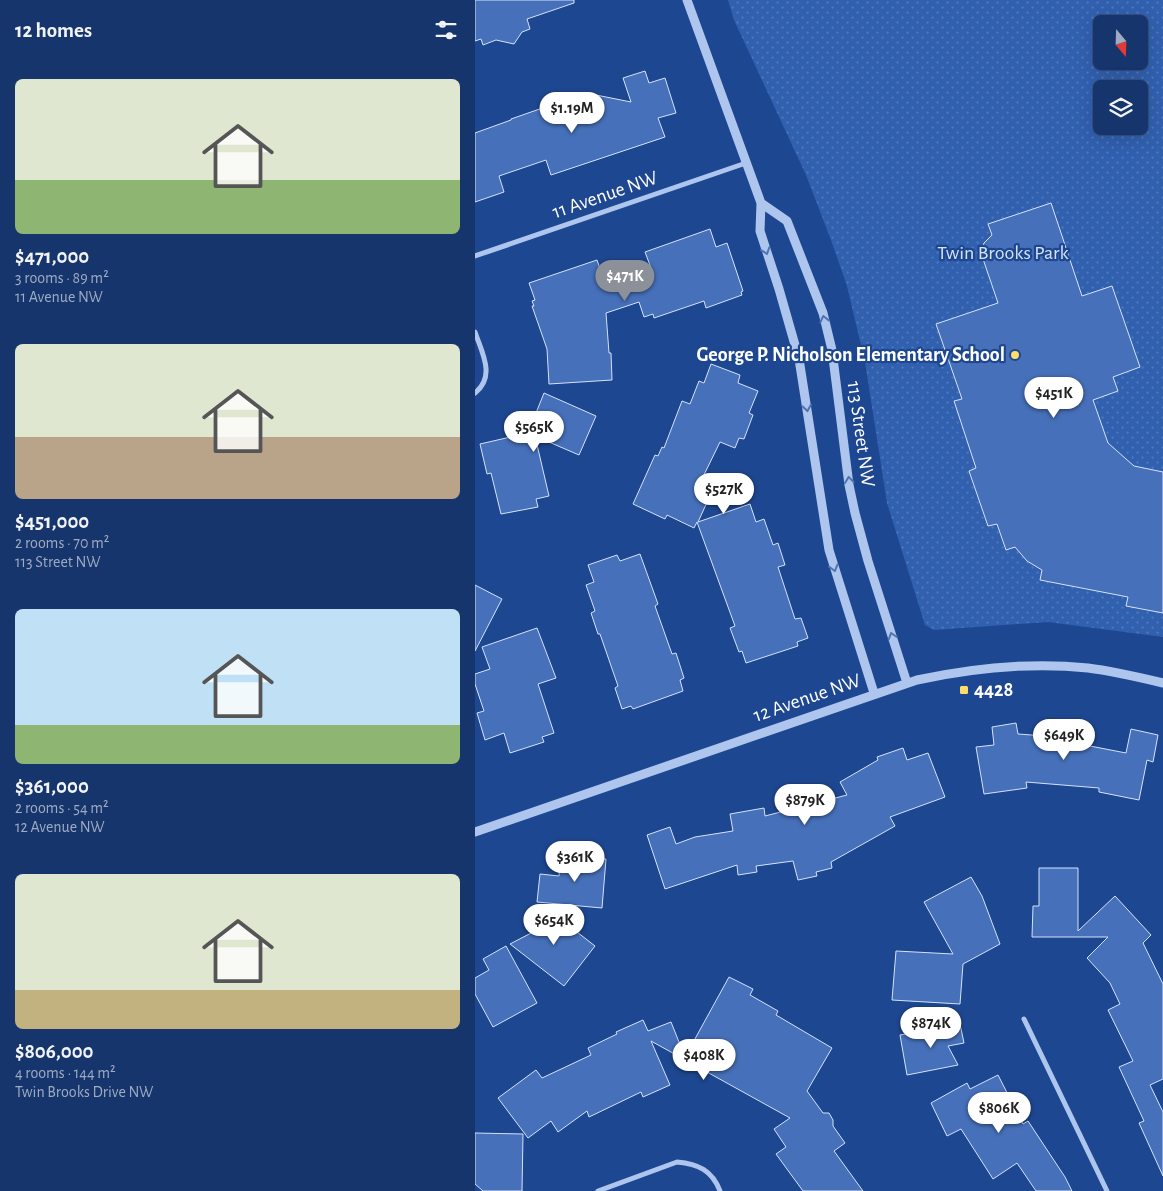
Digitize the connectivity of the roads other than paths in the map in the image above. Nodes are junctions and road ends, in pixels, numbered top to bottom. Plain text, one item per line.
1 (687, 0) edge
2 (745, 163) junction
3 (761, 203) junction
4 (475, 256) edge
5 (475, 332) edge
6 (475, 393) edge
7 (907, 683) junction
8 (1163, 683) edge
9 (874, 694) junction
10 (475, 832) edge
11 (1024, 1019) dead end
12 (598, 1191) edge
13 (720, 1191) edge
14 (1107, 1191) edge

1 - 2 street
2 - 3 street
2 - 4 street, 11 Avenue NW
7 -> 3 street, 113 Street NW
3 -> 9 street
5 - 6 street
7 - 8 street, 12 Avenue NW
7 - 9 street, 12 Avenue NW
9 - 10 street, 12 Avenue NW
11 - 14 street
12 - 13 street

